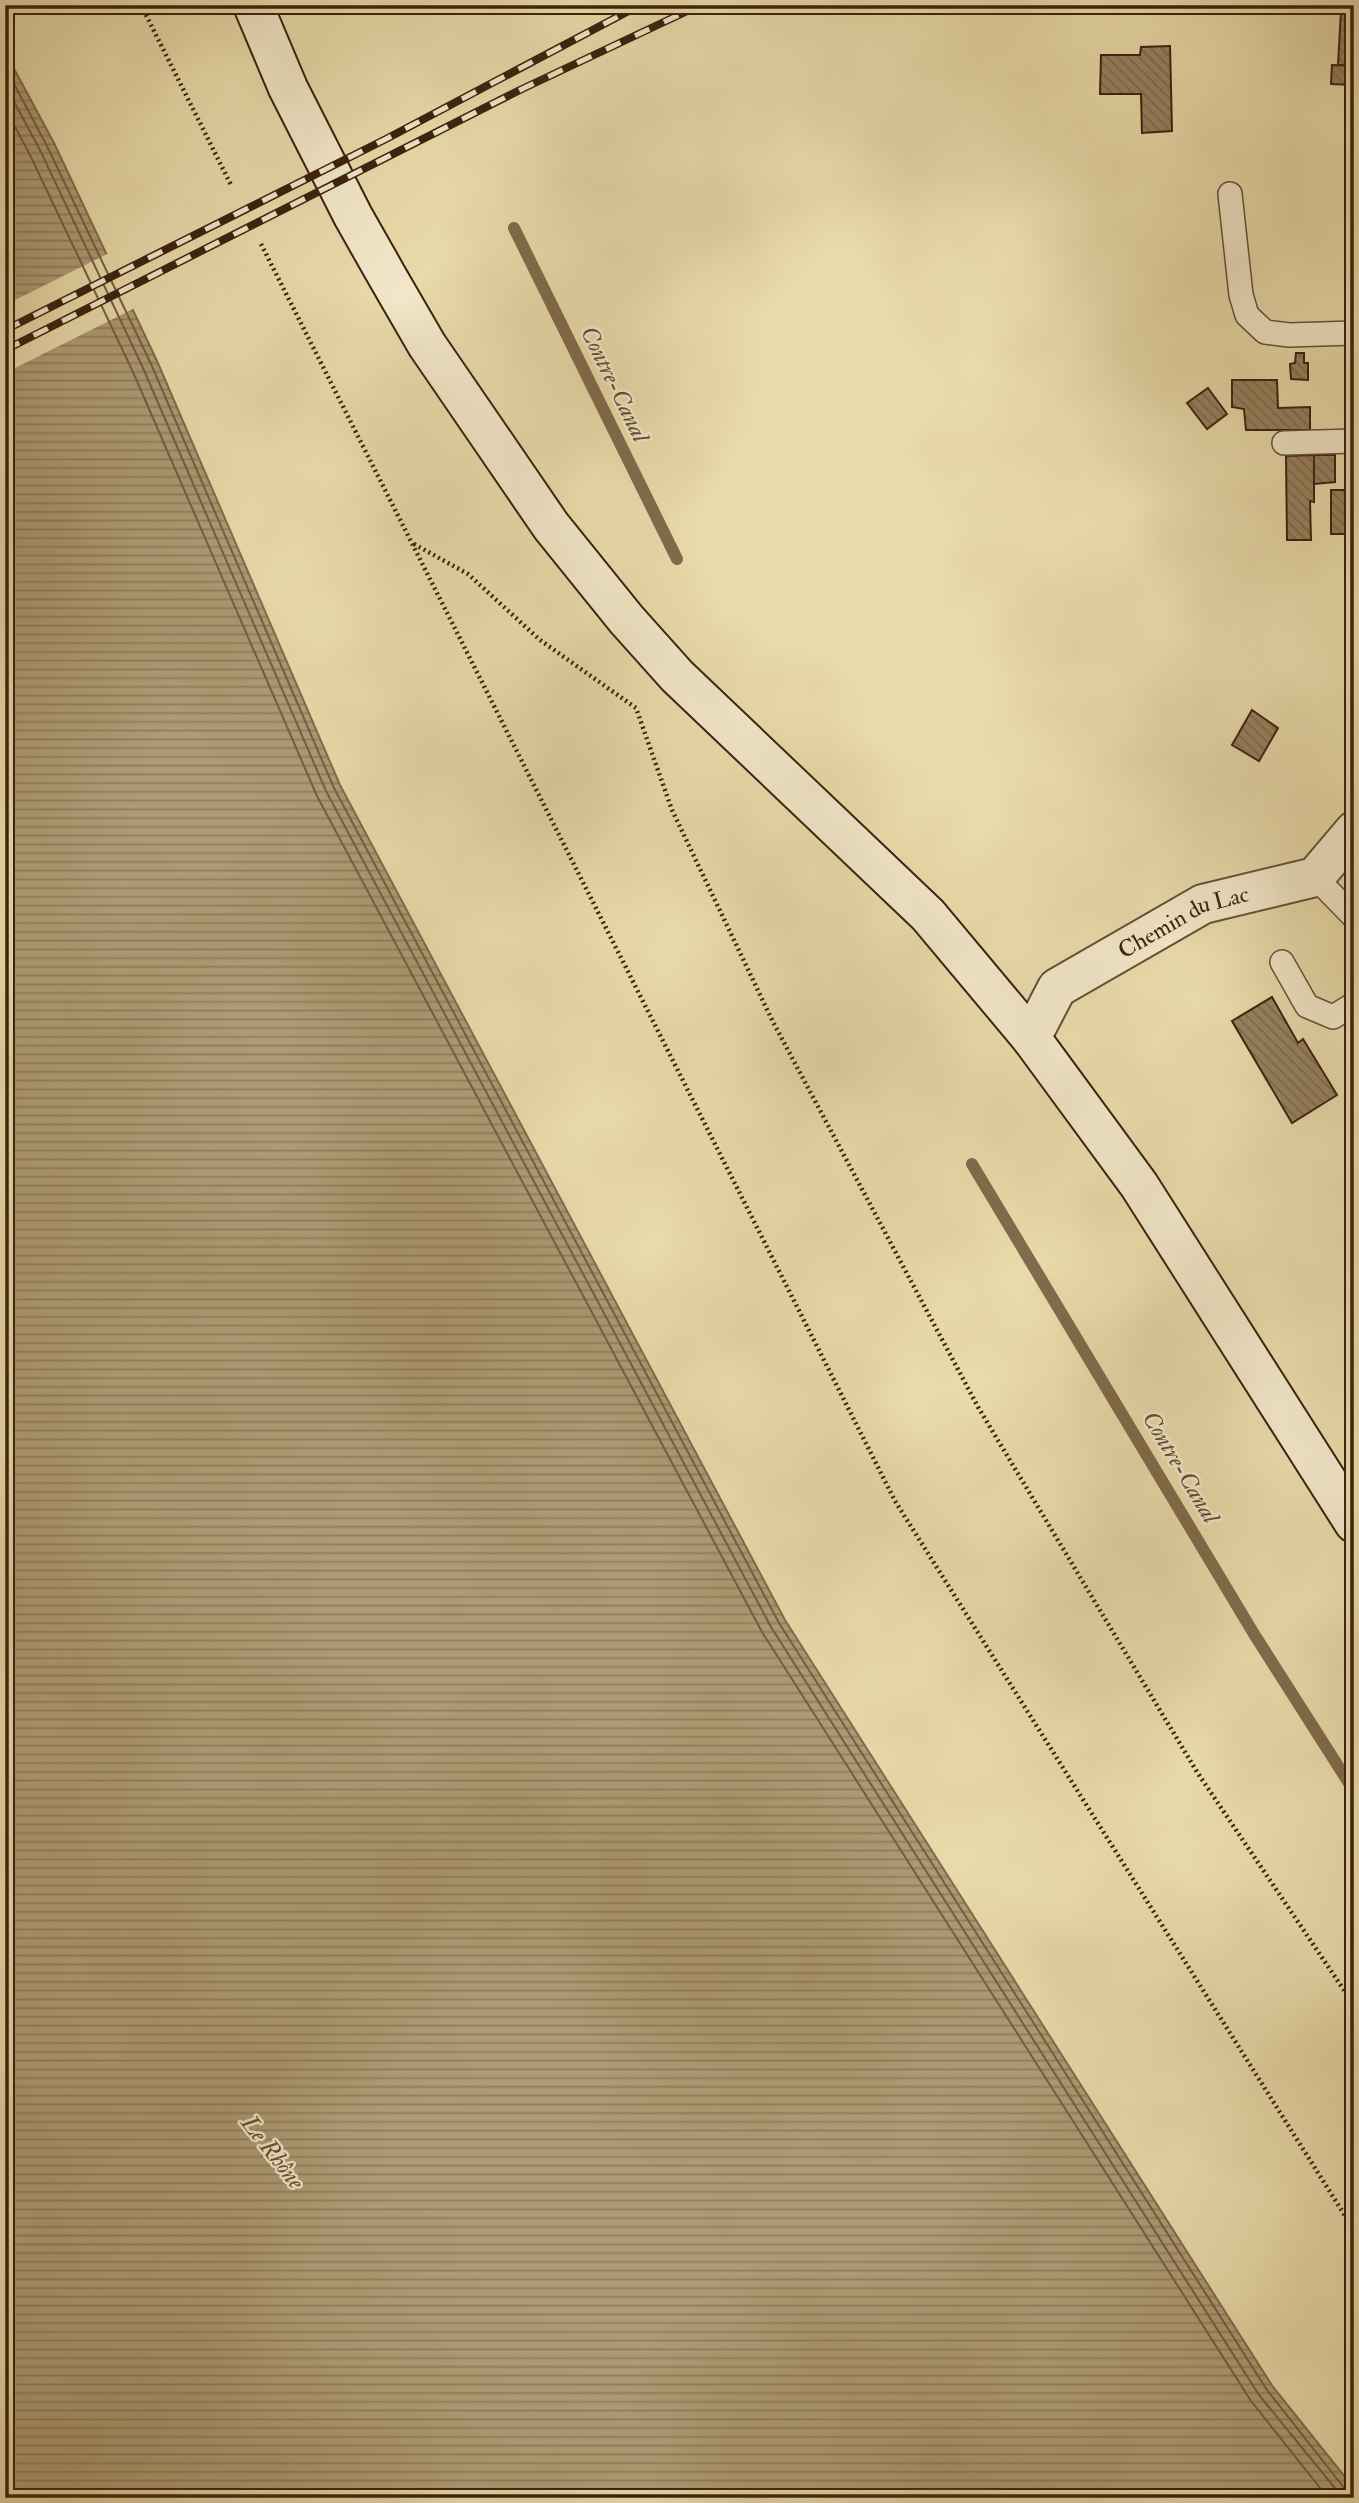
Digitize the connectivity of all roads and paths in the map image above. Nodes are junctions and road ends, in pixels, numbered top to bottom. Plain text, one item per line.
1 (141, 5) edge
2 (253, 5) edge
3 (230, 185) dead end
4 (1230, 194) dead end
5 (261, 244) dead end
6 (1354, 332) edge
7 (1354, 441) edge
8 (1283, 443) dead end
9 (413, 543) junction
10 (1354, 831) edge
11 (1315, 877) junction
12 (1354, 917) edge
13 (1282, 962) dead end
14 (1354, 1004) edge
15 (1031, 1038) junction
16 (1354, 1523) edge
17 (1354, 2005) edge
18 (1354, 2230) edge

1 - 3 path
2 - 15 main road
4 - 6 lane
5 - 9 path
7 - 8 lane
9 - 17 path
9 - 18 path
10 - 11 main road
11 - 12 lane
11 - 15 main road, Chemin du Lac
13 - 14 lane
15 - 16 main road

